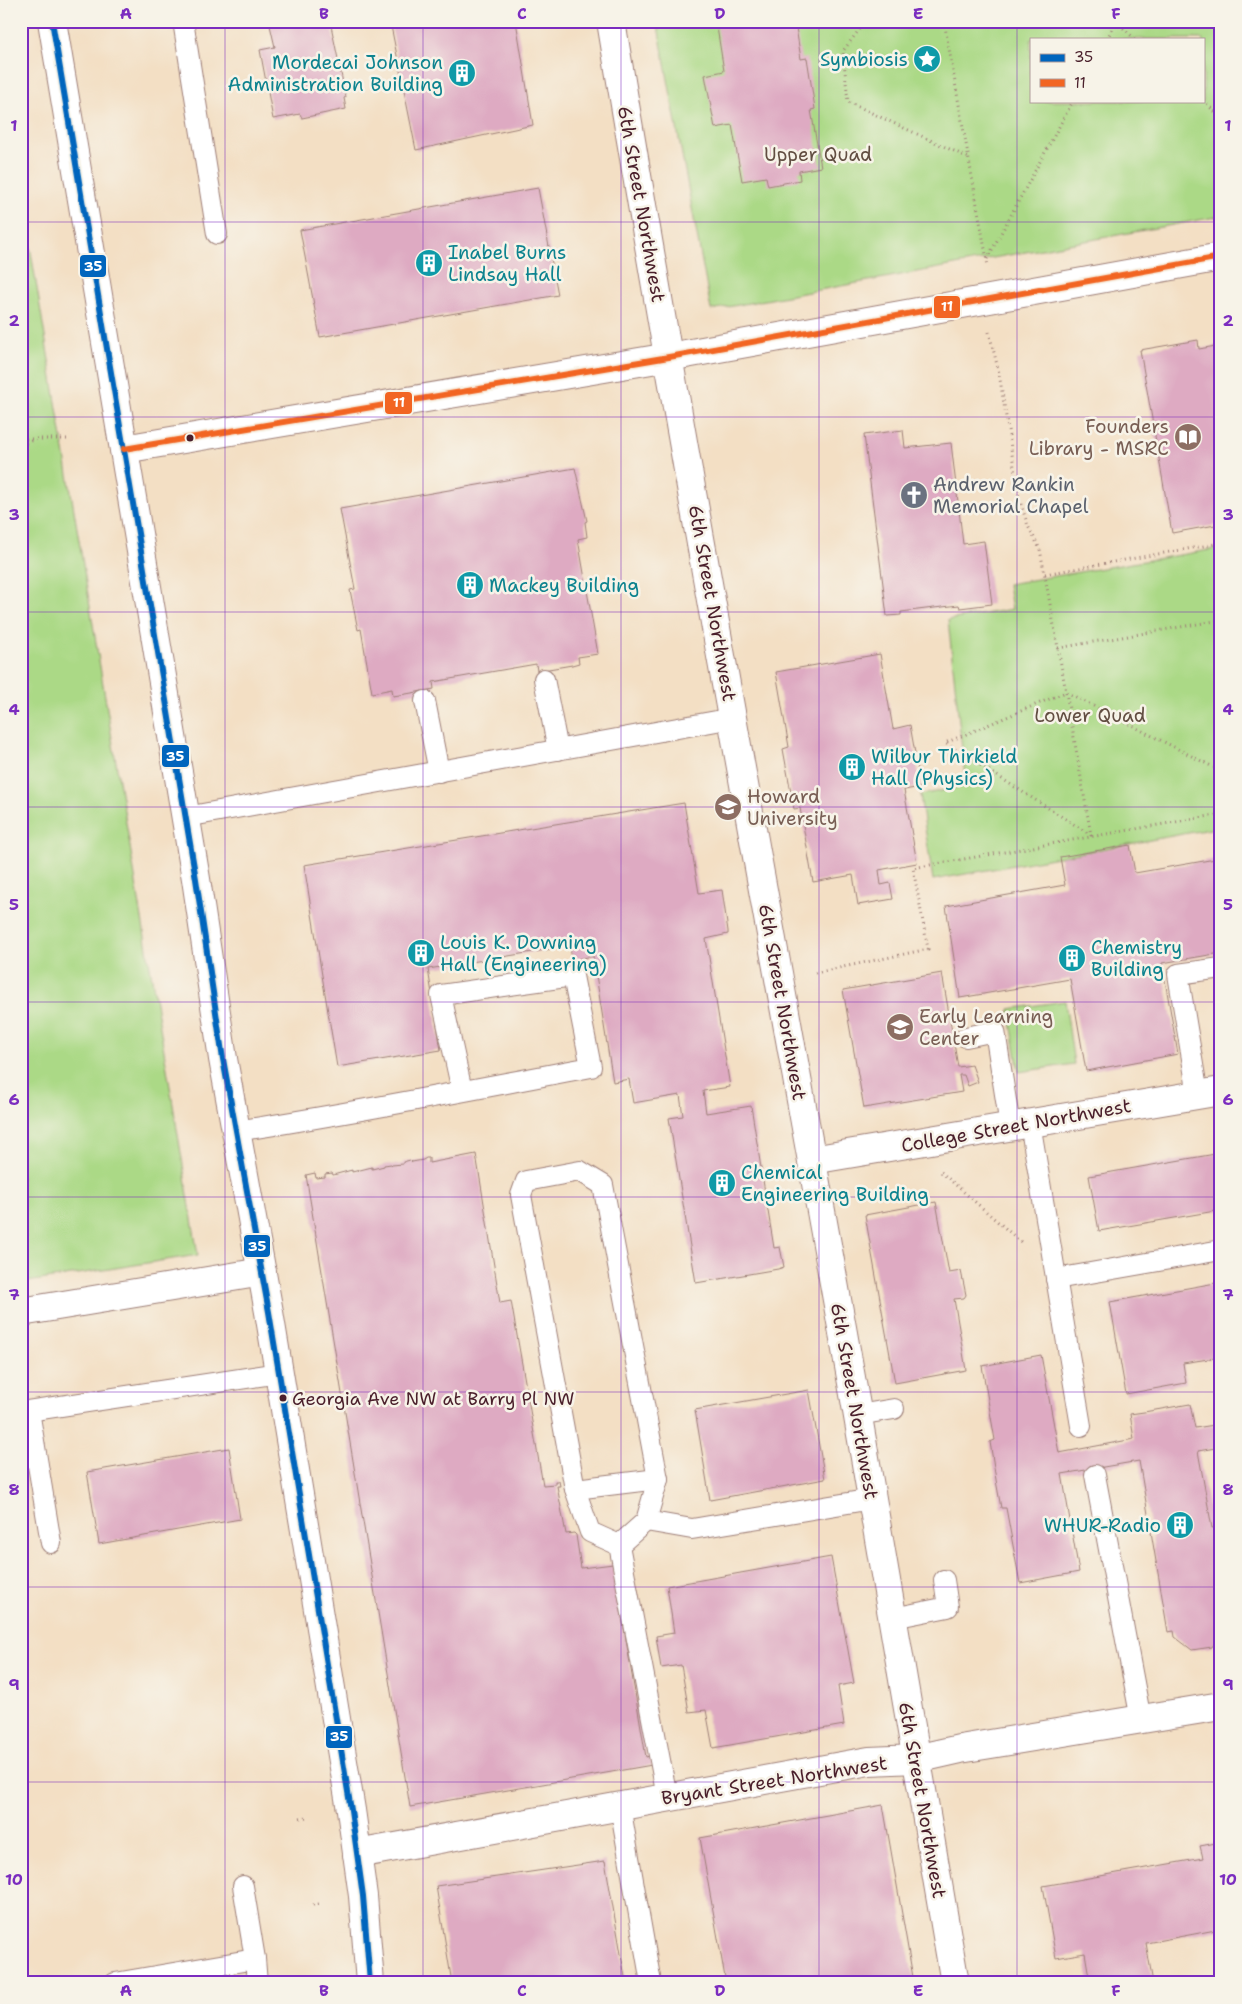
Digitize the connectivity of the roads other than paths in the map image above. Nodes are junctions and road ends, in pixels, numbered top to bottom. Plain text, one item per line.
1 (52, 21) edge
2 (183, 21) edge
3 (611, 21) edge
4 (217, 234) dead end
5 (1221, 257) edge
6 (669, 356) junction
7 (124, 449) junction
8 (544, 679) dead end
9 (425, 701) dead end
10 (733, 718) junction
11 (558, 750) junction
12 (438, 772) junction
13 (186, 817) junction
14 (1221, 968) edge
15 (966, 1037) dead end
16 (462, 1091) junction
17 (1210, 1093) edge
18 (1020, 1125) junction
19 (236, 1132) junction
20 (812, 1160) junction
21 (1221, 1250) edge
22 (262, 1272) junction
23 (1056, 1279) junction
24 (21, 1312) edge
25 (279, 1373) junction
26 (894, 1409) dead end
27 (25, 1412) edge
28 (858, 1415) junction
29 (1081, 1426) dead end
30 (1095, 1475) dead end
31 (658, 1479) junction
32 (575, 1489) junction
33 (872, 1499) junction
34 (646, 1521) junction
35 (51, 1543) dead end
36 (619, 1545) junction
37 (944, 1580) dead end
38 (892, 1618) junction
39 (1221, 1706) edge
40 (1141, 1720) junction
41 (916, 1760) junction
42 (667, 1797) junction
43 (620, 1806) junction
44 (357, 1854) junction
45 (243, 1886) dead end
46 (255, 1959) junction
47 (115, 1983) edge
48 (257, 1983) edge
49 (370, 1983) edge
50 (650, 1983) edge
51 (956, 1983) edge

1 - 7 main road
2 - 4 lane
3 - 6 main road, 6th Street Northwest
5 - 6 main road
6 - 7 main road
6 - 10 main road, 6th Street Northwest
7 - 13 main road
8 - 11 lane
9 - 12 lane
10 - 11 lane
10 - 20 main road, 6th Street Northwest
11 - 12 lane
12 - 13 lane
13 - 19 main road
14 - 17 lane
15 - 18 lane
16 - 16 lane
16 - 19 lane
17 - 18 main road, College Street Northwest
18 - 20 main road, College Street Northwest
18 - 23 lane
19 - 22 main road
20 - 28 main road, 6th Street Northwest
21 - 23 lane
22 - 24 main road
22 - 25 main road
23 - 29 lane
25 - 27 lane
25 - 44 main road
26 - 28 lane
27 - 35 lane
28 - 33 main road, 6th Street Northwest
30 - 40 lane
31 - 32 lane
31 - 32 lane
31 - 34 lane
32 - 36 lane
33 - 34 lane
33 - 38 main road, 6th Street Northwest
34 - 36 lane
36 - 42 lane
37 - 38 lane
38 - 41 main road, 6th Street Northwest
39 - 40 main road, Bryant Street Northwest
40 - 41 main road, Bryant Street Northwest
41 - 42 main road, Bryant Street Northwest
41 - 51 main road, 6th Street Northwest
42 - 43 main road, Bryant Street Northwest
43 - 44 main road, Bryant Street Northwest
43 - 50 lane
44 - 49 main road
45 - 46 lane
46 - 47 lane
46 - 48 lane

